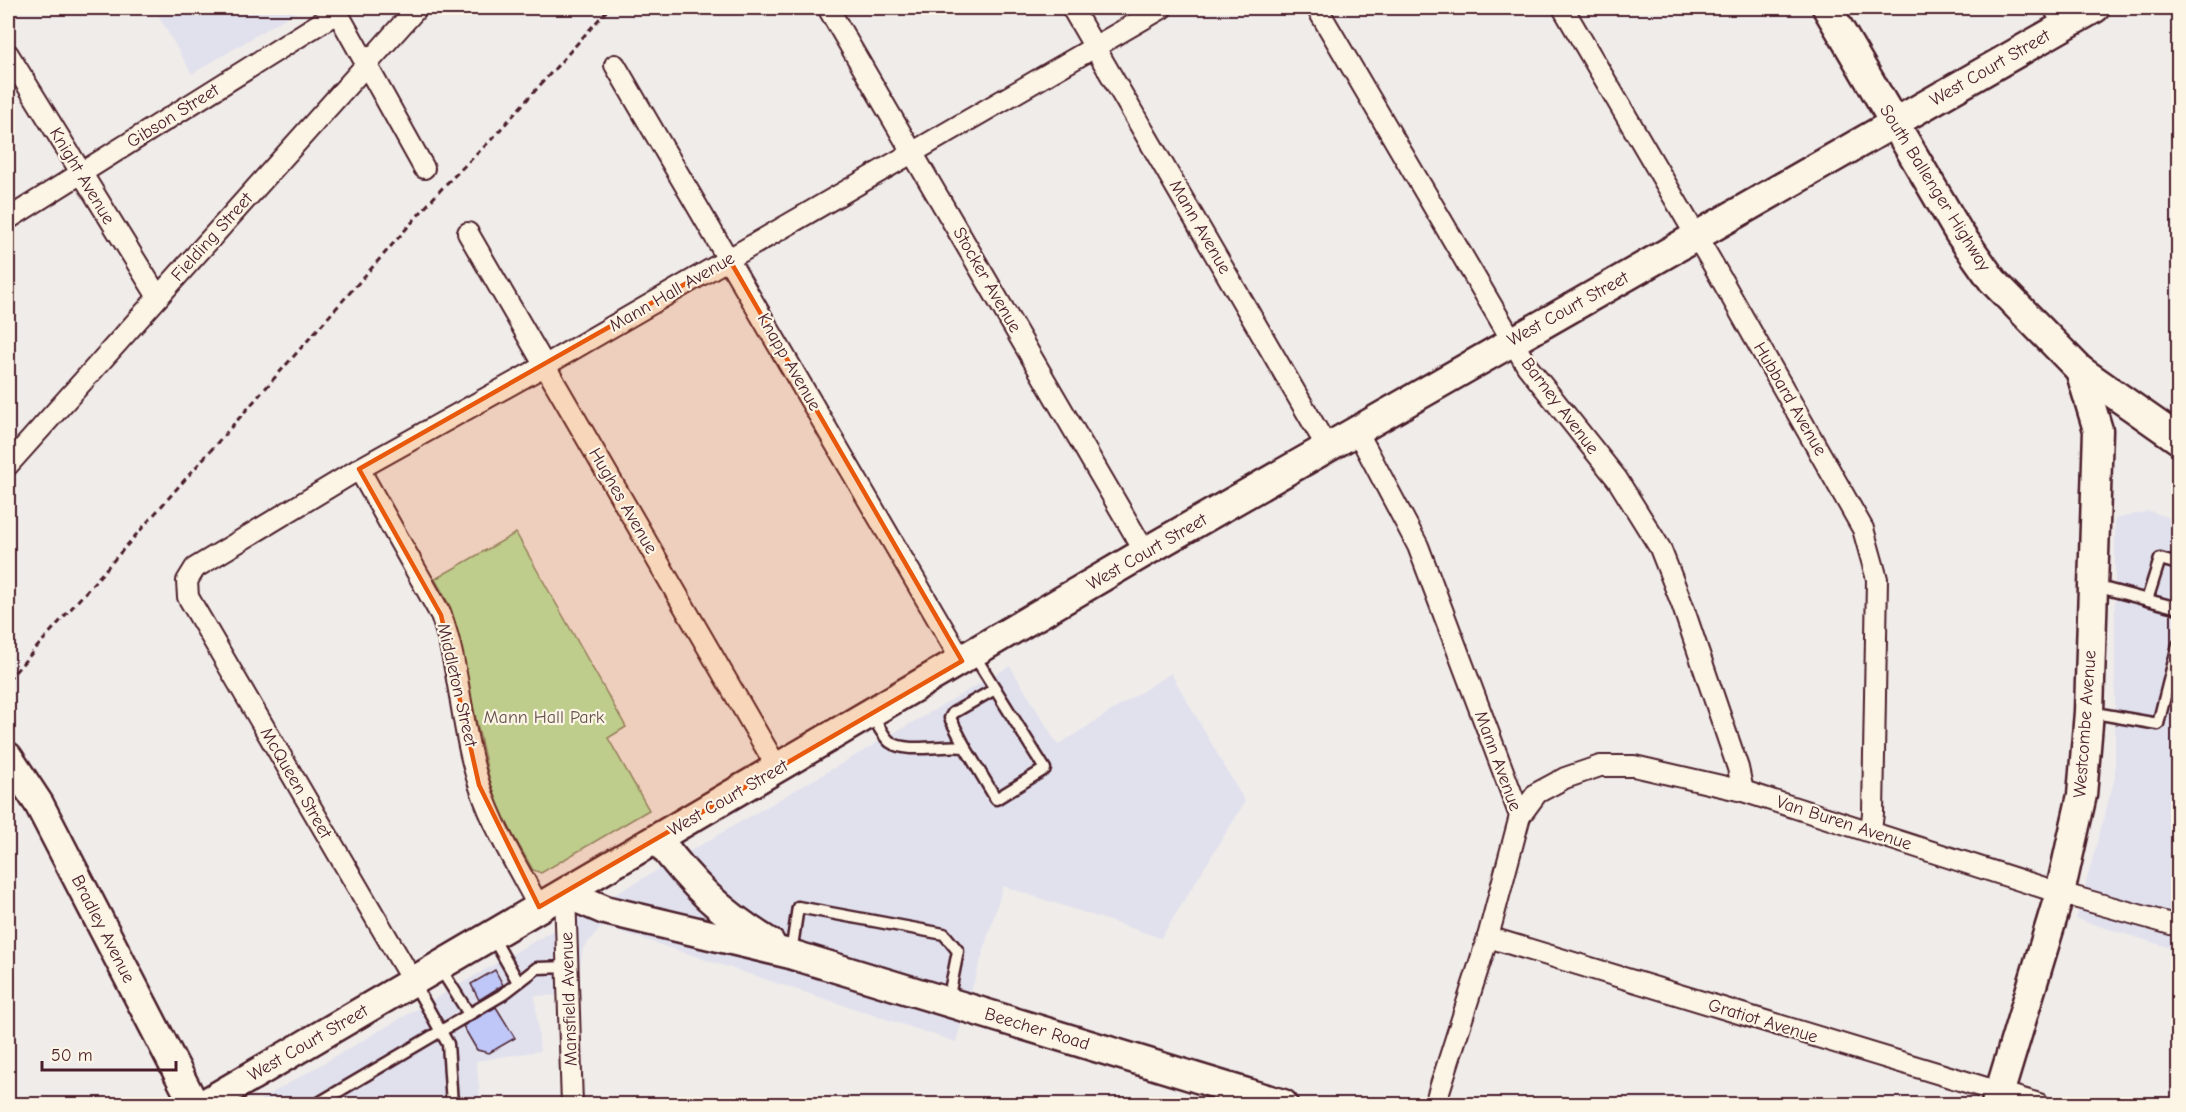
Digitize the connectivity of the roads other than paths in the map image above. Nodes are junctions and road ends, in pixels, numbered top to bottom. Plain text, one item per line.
1 (417, 8) edge
2 (828, 8) edge
3 (1072, 8) edge
4 (1162, 8) edge
5 (1317, 8) edge
6 (1563, 8) edge
7 (1827, 8) edge
8 (2094, 8) edge
9 (337, 10) edge
10 (2059, 16) edge
11 (1095, 46) junction
12 (8, 54) edge
13 (367, 63) junction
14 (615, 64) dead end
15 (1895, 124) junction
16 (912, 152) junction
17 (424, 168) dead end
18 (81, 174) junction
19 (8, 219) edge
20 (468, 233) dead end
21 (1696, 238) junction
22 (729, 259) junction
23 (158, 297) junction
24 (1512, 340) junction
25 (544, 366) junction
26 (2080, 370) junction
27 (1357, 431) junction
28 (2178, 439) edge
29 (1327, 447) junction
30 (8, 465) edge
31 (359, 469) junction
32 (1145, 552) junction
33 (2178, 564) edge
34 (187, 581) joint
35 (2093, 586) junction
36 (2147, 600) junction
37 (2178, 608) edge
38 (2178, 645) edge
39 (968, 658) junction
40 (995, 689) junction
41 (2089, 712) junction
42 (871, 714) junction
43 (965, 747) junction
44 (8, 757) edge
45 (778, 769) junction
46 (1743, 791) junction
47 (1520, 816) junction
48 (1871, 831) junction
49 (658, 839) junction
50 (2060, 893) junction
51 (565, 894) junction
52 (539, 907) junction
53 (2178, 926) edge
54 (491, 935) junction
55 (1488, 937) junction
56 (790, 954) junction
57 (440, 967) junction
58 (569, 967) junction
59 (413, 982) junction
60 (518, 982) junction
61 (948, 1002) junction
62 (469, 1014) junction
63 (440, 1030) junction
64 (1998, 1099) edge
65 (194, 1104) edge
66 (204, 1104) edge
67 (316, 1104) edge
68 (452, 1104) edge
69 (572, 1104) edge
70 (1283, 1104) edge
71 (1435, 1104) edge
72 (2039, 1104) edge

1 - 13 street, Fielding Street
2 - 16 street, Stocker Avenue
3 - 11 street, Mann Avenue
4 - 11 street, Mann Hall Avenue
5 - 24 street, Barney Avenue
6 - 21 street, Hubbard Avenue
7 - 15 street, South Ballenger Highway
8 - 10 street, West Court Street
9 - 13 street
9 - 18 street, Gibson Street
10 - 15 street, West Court Street
11 - 16 street, Mann Hall Avenue
11 - 29 street, Mann Avenue
12 - 18 street, Knight Avenue
13 - 17 street
13 - 23 street, Fielding Street
14 - 22 street, Knapp Avenue
15 - 21 street, West Court Street
15 - 26 street, South Ballenger Highway
16 - 22 street, Mann Hall Avenue
16 - 32 street, Stocker Avenue
18 - 19 street, Gibson Street
18 - 23 street, Knight Avenue
20 - 25 street, Hughes Avenue
21 - 24 street, West Court Street
21 - 48 street, Hubbard Avenue
22 - 25 street, Mann Hall Avenue
22 - 39 street, Knapp Avenue
23 - 30 street, Fielding Street
24 - 27 street, West Court Street
24 - 46 street, Barney Avenue
25 - 31 street, Mann Hall Avenue
25 - 45 street, Hughes Avenue
26 - 28 street, South Ballenger Highway
26 - 35 street, Westcombe Avenue
27 - 29 street, West Court Street
27 - 47 street, Mann Avenue
29 - 32 street, West Court Street
31 - 34 street, Mann Hall Avenue
31 - 52 street, Middleton Street
32 - 39 street, West Court Street
33 - 36 lane
34 - 59 street, McQueen Street
35 - 36 lane
35 - 41 street, Westcombe Avenue
36 - 37 lane
38 - 41 lane
39 - 40 lane
39 - 42 street, West Court Street
40 - 43 lane
40 - 43 lane
41 - 50 street, Westcombe Avenue
42 - 43 lane
42 - 45 street, West Court Street
44 - 65 street, Bradley Avenue
45 - 49 street, West Court Street
46 - 47 street, Van Buren Avenue
46 - 48 street, Van Buren Avenue
47 - 55 street, Mann Avenue
48 - 50 street, Van Buren Avenue
49 - 51 street, West Court Street
49 - 56 street, Beecher Road
50 - 53 street, Van Buren Avenue
50 - 64 street, Westcombe Avenue
51 - 52 street, West Court Street
51 - 56 street, Beecher Road
51 - 58 street, Mansfield Avenue
52 - 54 street, West Court Street
54 - 57 street, West Court Street
54 - 60 lane
55 - 64 street, Gratiot Avenue
55 - 71 street, Mann Avenue
56 - 61 street, Beecher Road
56 - 61 lane
57 - 59 street, West Court Street
57 - 62 lane
58 - 60 lane
58 - 69 street, Mansfield Avenue
59 - 63 lane
59 - 66 street, West Court Street
60 - 62 lane
61 - 70 street, Beecher Road
62 - 63 lane
63 - 67 lane
63 - 68 lane
64 - 72 street, Gratiot Avenue

